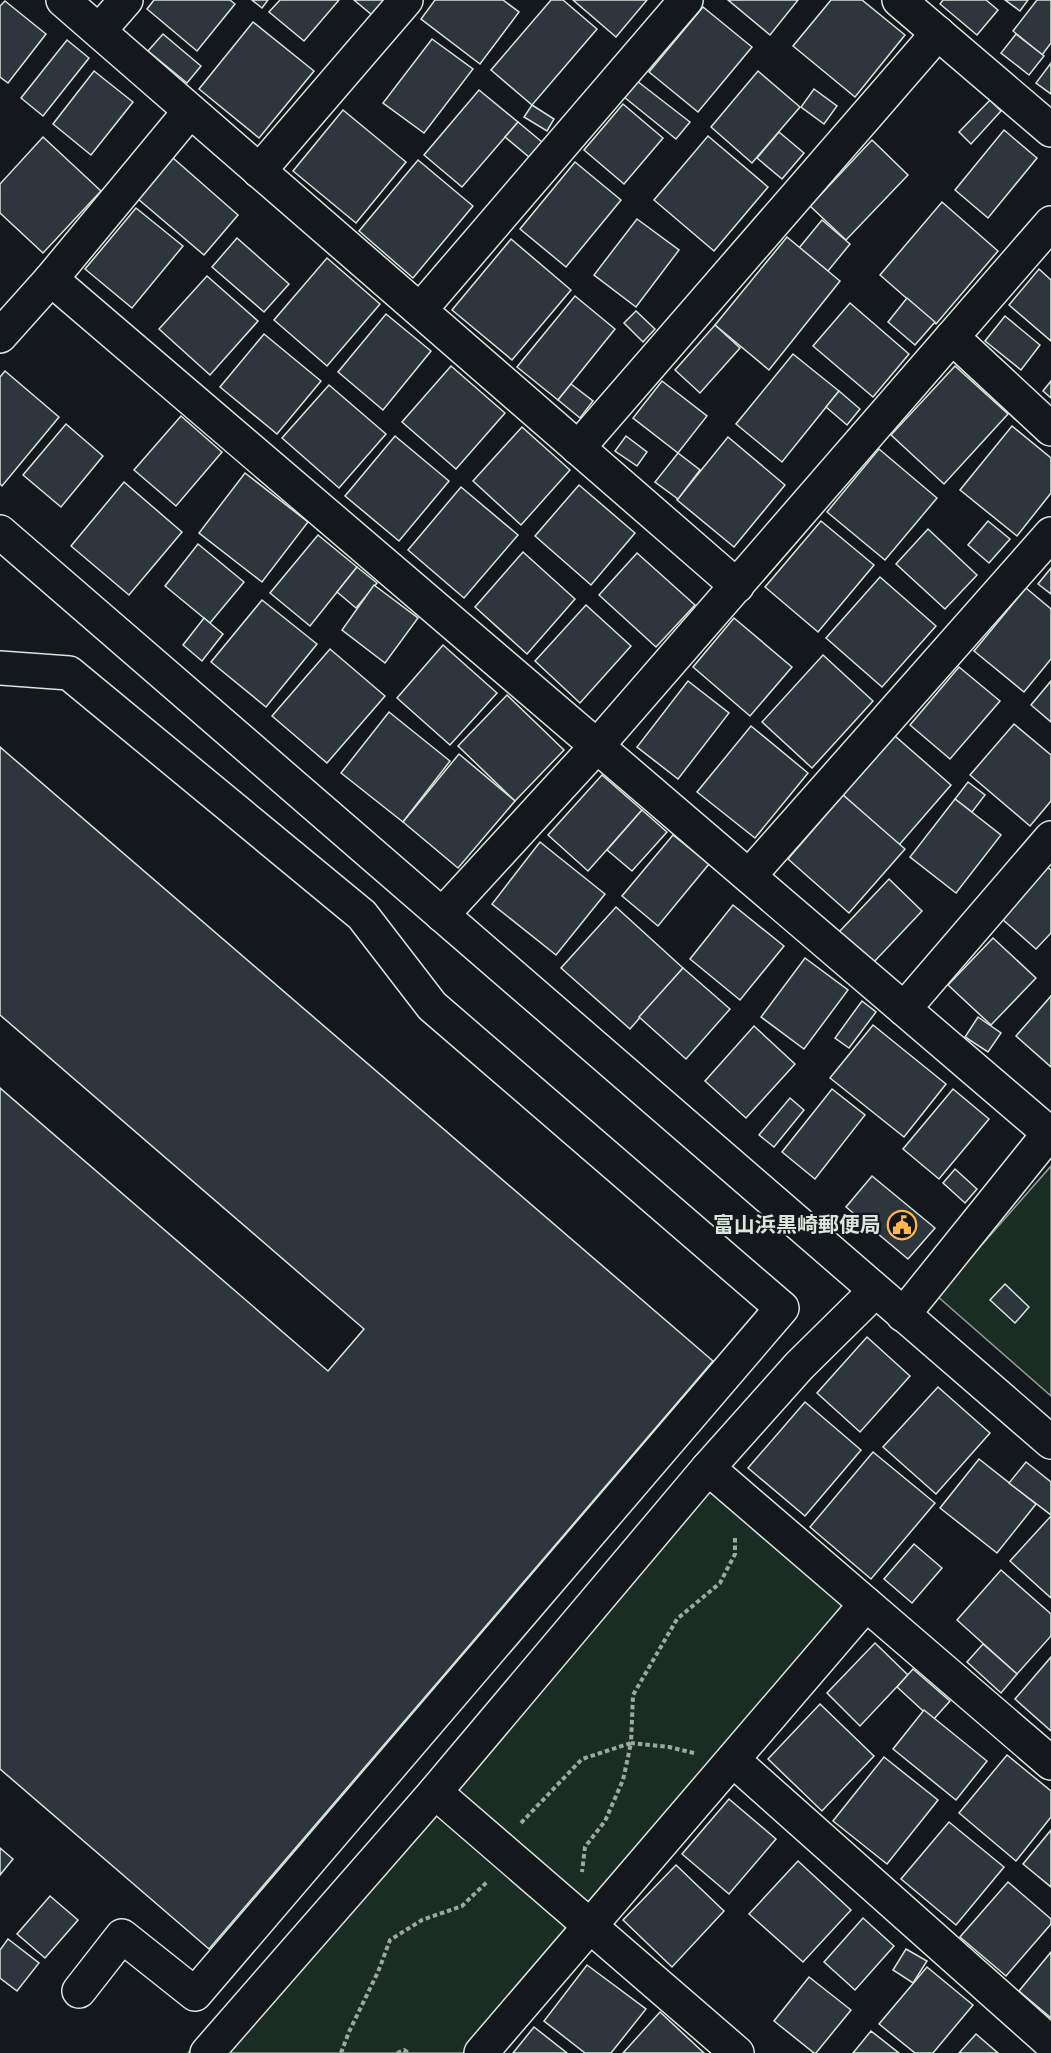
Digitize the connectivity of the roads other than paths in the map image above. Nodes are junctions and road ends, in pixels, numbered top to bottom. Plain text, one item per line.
1 (63, 0) edge
2 (126, 0) edge
3 (406, 0) edge
4 (686, 0) edge
5 (899, 0) edge
6 (99, 32) junction
7 (938, 33) junction
8 (190, 111) junction
9 (1051, 129) edge
10 (260, 171) junction
11 (1051, 223) edge
12 (51, 279) junction
13 (420, 310) junction
14 (0, 336) edge
15 (952, 337) junction
16 (1051, 429) edge
17 (578, 448) junction
18 (0, 532) edge
19 (1051, 534) edge
20 (736, 586) junction
21 (0, 668) edge
22 (597, 746) junction
23 (1051, 838) edge
24 (750, 876) junction
25 (442, 915) junction
26 (904, 1009) junction
27 (1050, 1132) edge
28 (875, 1291) junction
29 (903, 1316) junction
30 (1051, 1442) edge
31 (708, 1468) junction
32 (866, 1604) junction
33 (733, 1760) junction
34 (1051, 1763) edge
35 (435, 1792) junction
36 (590, 1926) junction
37 (79, 1991) dead end
38 (1051, 2043) edge
39 (207, 2053) edge
40 (481, 2053) edge
41 (737, 2053) edge

1 - 6 street
2 - 6 street
3 - 10 street
4 - 13 street
5 - 7 street
6 - 8 street
7 - 9 street
7 - 17 street
8 - 10 street
8 - 12 street
10 - 13 street
11 - 15 street
12 - 14 street
12 - 22 street
13 - 17 street
15 - 16 street
15 - 20 street
17 - 20 street
18 - 25 street
19 - 24 street
20 - 22 street
21 - 37 street
22 - 24 street
22 - 25 street
23 - 26 street
24 - 26 street
25 - 28 street
26 - 27 street
27 - 29 street
28 - 29 street
28 - 31 street
29 - 30 street
31 - 32 street
31 - 35 street
32 - 33 street
32 - 34 street
33 - 36 street
33 - 38 street
35 - 36 street
35 - 39 street
36 - 40 street
36 - 41 street

